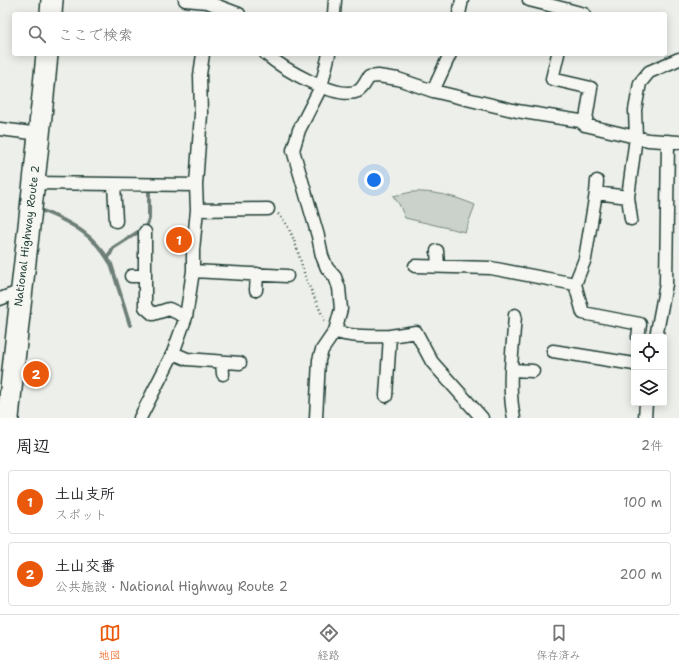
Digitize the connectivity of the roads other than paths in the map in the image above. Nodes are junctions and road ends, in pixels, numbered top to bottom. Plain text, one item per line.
1 (52, 0) edge
2 (185, 0) edge
3 (335, 0) edge
4 (462, 0) edge
5 (529, 0) edge
6 (542, 1) edge
7 (207, 5) edge
8 (51, 12) edge
9 (232, 12) edge
10 (334, 12) edge
11 (459, 12) edge
12 (568, 12) edge
13 (47, 56) edge
14 (202, 56) edge
15 (269, 56) edge
16 (328, 56) edge
17 (449, 56) edge
18 (558, 56) edge
19 (679, 59) edge
20 (321, 87) junction
21 (433, 91) junction
22 (585, 125) junction
23 (0, 129) edge
24 (40, 134) junction
25 (636, 137) junction
26 (673, 141) edge
27 (597, 181) dead end
28 (34, 183) junction
29 (114, 184) junction
30 (196, 185) junction
31 (596, 193) junction
32 (628, 197) junction
33 (268, 209) road end
34 (197, 210) junction
35 (631, 219) dead end
36 (116, 221) dead end
37 (145, 232) dead end
38 (437, 251) dead end
39 (415, 266) dead end
40 (438, 266) junction
41 (193, 271) junction
42 (257, 274) junction
43 (131, 276) dead end
44 (145, 276) junction
45 (287, 276) dead end
46 (575, 284) junction
47 (256, 290) dead end
48 (21, 291) junction
49 (0, 299) edge
50 (515, 315) dead end
51 (186, 317) junction
52 (333, 332) junction
53 (638, 334) edge
54 (657, 334) edge
55 (390, 336) junction
56 (553, 351) dead end
57 (173, 353) junction
58 (222, 362) junction
59 (240, 363) dead end
60 (631, 364) edge
61 (512, 370) junction
62 (533, 371) dead end
63 (223, 374) dead end
64 (386, 396) dead end
65 (646, 406) edge
66 (8, 418) edge
67 (140, 418) edge
68 (316, 418) edge
69 (482, 418) edge
70 (514, 418) edge
71 (645, 418) edge

1 - 8 highway
2 - 7 street
3 - 10 street
4 - 11 street
5 - 6 street
6 - 12 street
7 - 9 street
13 - 24 highway, National Highway Route 2
14 - 30 street
15 - 20 street
16 - 20 street
17 - 21 street
18 - 22 street
19 - 25 street
20 - 21 street
20 - 52 street
21 - 22 street
22 - 25 street
23 - 24 street
24 - 28 highway, National Highway Route 2
25 - 26 street
25 - 32 street
26 - 54 street
27 - 31 street
28 - 29 street
28 - 48 highway, National Highway Route 2
29 - 30 street
29 - 36 street
30 - 34 street
31 - 32 street
31 - 46 street
32 - 35 street
33 - 34 street
34 - 41 street
37 - 44 street
38 - 40 street
39 - 40 street
40 - 46 street
41 - 42 street
41 - 51 street
42 - 45 street
42 - 47 street
43 - 44 street
44 - 51 street
46 - 53 street
48 - 49 street
48 - 66 highway, National Highway Route 2
50 - 61 street
51 - 57 street
52 - 55 street
52 - 68 street
55 - 64 street
55 - 69 street
56 - 60 street
57 - 58 street
57 - 67 street
58 - 59 street
58 - 63 street
61 - 62 street
61 - 70 street
65 - 71 street

